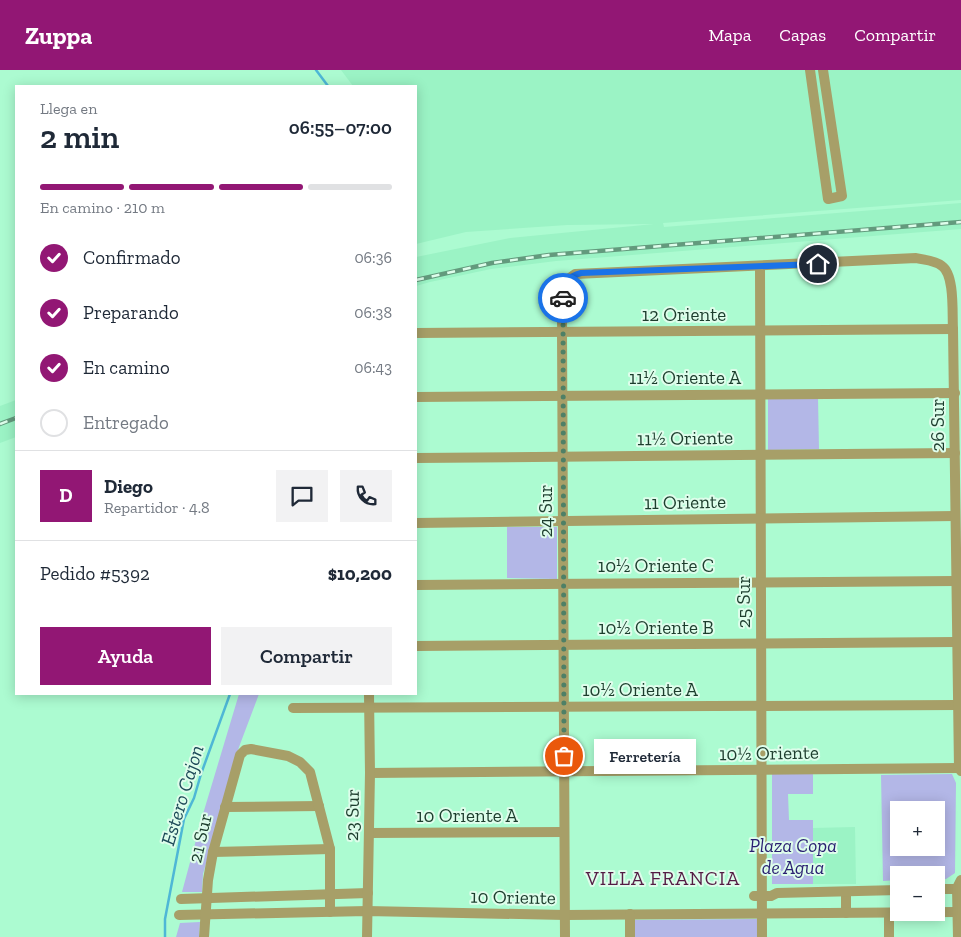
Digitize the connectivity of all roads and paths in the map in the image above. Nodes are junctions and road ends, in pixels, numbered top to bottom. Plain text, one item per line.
1 (823, 71) edge
2 (810, 72) edge
3 (760, 267) junction
4 (953, 330) junction
5 (759, 331) junction
6 (562, 332) junction
7 (417, 333) edge
8 (955, 393) junction
9 (760, 394) junction
10 (562, 396) junction
11 (417, 397) edge
12 (955, 453) junction
13 (760, 455) junction
14 (563, 457) junction
15 (417, 458) edge
16 (955, 516) junction
17 (760, 519) junction
18 (563, 521) junction
19 (417, 523) edge
20 (955, 581) junction
21 (761, 582) junction
22 (563, 584) junction
23 (417, 585) edge
24 (956, 642) junction
25 (761, 644) junction
26 (564, 645) junction
27 (417, 646) edge
28 (369, 695) edge
29 (957, 705) junction
30 (761, 706) junction
31 (370, 707) junction
32 (564, 707) junction
33 (293, 708) dead end
34 (960, 769) edge
35 (762, 770) junction
36 (564, 772) junction
37 (370, 774) junction
38 (319, 806) junction
39 (225, 807) junction
40 (564, 832) junction
41 (369, 833) junction
42 (330, 849) junction
43 (213, 852) junction
44 (960, 886) edge
45 (945, 888) edge
46 (890, 890) edge
47 (846, 892) junction
48 (368, 893) junction
49 (330, 894) junction
50 (758, 896) junction
51 (206, 897) junction
52 (181, 899) dead end
53 (367, 911) junction
54 (330, 912) junction
55 (957, 912) junction
56 (762, 913) junction
57 (846, 913) junction
58 (889, 913) junction
59 (630, 914) junction
60 (180, 915) dead end
61 (205, 915) junction
62 (565, 915) junction
63 (204, 937) edge
64 (368, 937) edge
65 (565, 937) edge
66 (630, 937) edge
67 (762, 937) edge
68 (890, 937) edge
69 (958, 937) edge

1 - 2 street
1 - 2 street
3 - 4 street, 26 Sur
3 - 5 street, 25 Sur
3 - 6 street, 24 Sur
4 - 5 street, 12 Oriente
4 - 8 street, 26 Sur
5 - 6 street, 12 Oriente
5 - 9 street, 25 Sur
6 - 7 street, 12 Oriente
6 - 10 street, 24 Sur
8 - 9 street, 11½ Oriente A
8 - 12 street, 26 Sur
9 - 10 street, 11½ Oriente A
9 - 13 street, 25 Sur
10 - 11 street, 11½ Oriente A
10 - 14 street, 24 Sur
12 - 13 street, 11½ Oriente
12 - 16 street, 26 Sur
13 - 14 street, 11½ Oriente
13 - 17 street, 25 Sur
14 - 15 street, 11½ Oriente
14 - 18 street, 24 Sur
16 - 17 street, 11 Oriente
16 - 20 street, 26 Sur
17 - 18 street, 11 Oriente
17 - 21 street, 25 Sur
18 - 19 street, 11 Oriente
18 - 22 street, 24 Sur
20 - 21 street, 10½ Oriente C
20 - 24 street, 26 Sur
21 - 22 street, 10½ Oriente C
21 - 25 street, 25 Sur
22 - 23 street, 10½ Oriente C
22 - 26 street, 24 Sur
24 - 25 street, 10½ Oriente B
24 - 29 street, 26 Sur
25 - 26 street, 10½ Oriente B
25 - 30 street, 25 Sur
26 - 27 street, 10½ Oriente B
26 - 32 street, 24 Sur
28 - 31 street, 23 Sur
29 - 30 street, 10½ Oriente A
29 - 34 street, 26 Sur
30 - 32 street, 10½ Oriente A
30 - 35 street, 25 Sur
31 - 32 street, 10½ Oriente A
31 - 33 street, 10½ Oriente A
31 - 37 street, 23 Sur
32 - 36 street, 24 Sur
34 - 35 street, 10½ Oriente
35 - 36 street, 10½ Oriente
35 - 50 street, 25 Sur
36 - 37 street, 10½ Oriente
36 - 40 street, 24 Sur
37 - 41 street, 23 Sur
38 - 39 street
38 - 39 street, 21 Sur
38 - 42 street
39 - 43 street, 21 Sur
40 - 41 street, 10 Oriente A
40 - 62 street, 24 Sur
41 - 48 street, 23 Sur
42 - 43 street
42 - 49 street
43 - 51 street, 21 Sur
44 - 45 street
44 - 55 street
46 - 47 street
47 - 50 street
47 - 57 street
48 - 49 street
48 - 53 street, 23 Sur
49 - 51 street
49 - 54 street
50 - 56 street, 25 Sur
51 - 52 street
51 - 61 street, 21 Sur
53 - 54 street, 10 Oriente
53 - 62 street, 10 Oriente
53 - 64 street, 23 Sur
54 - 61 street, 10 Oriente
55 - 58 street, 10 Oriente
55 - 69 street
56 - 57 street, 10 Oriente
56 - 59 street, 10 Oriente
56 - 67 street, 25 Sur
57 - 58 street, 10 Oriente
58 - 68 street
59 - 62 street, 10 Oriente
59 - 66 street
60 - 61 street, 10 Oriente
61 - 63 street, 21 Sur
62 - 65 street, 24 Sur

